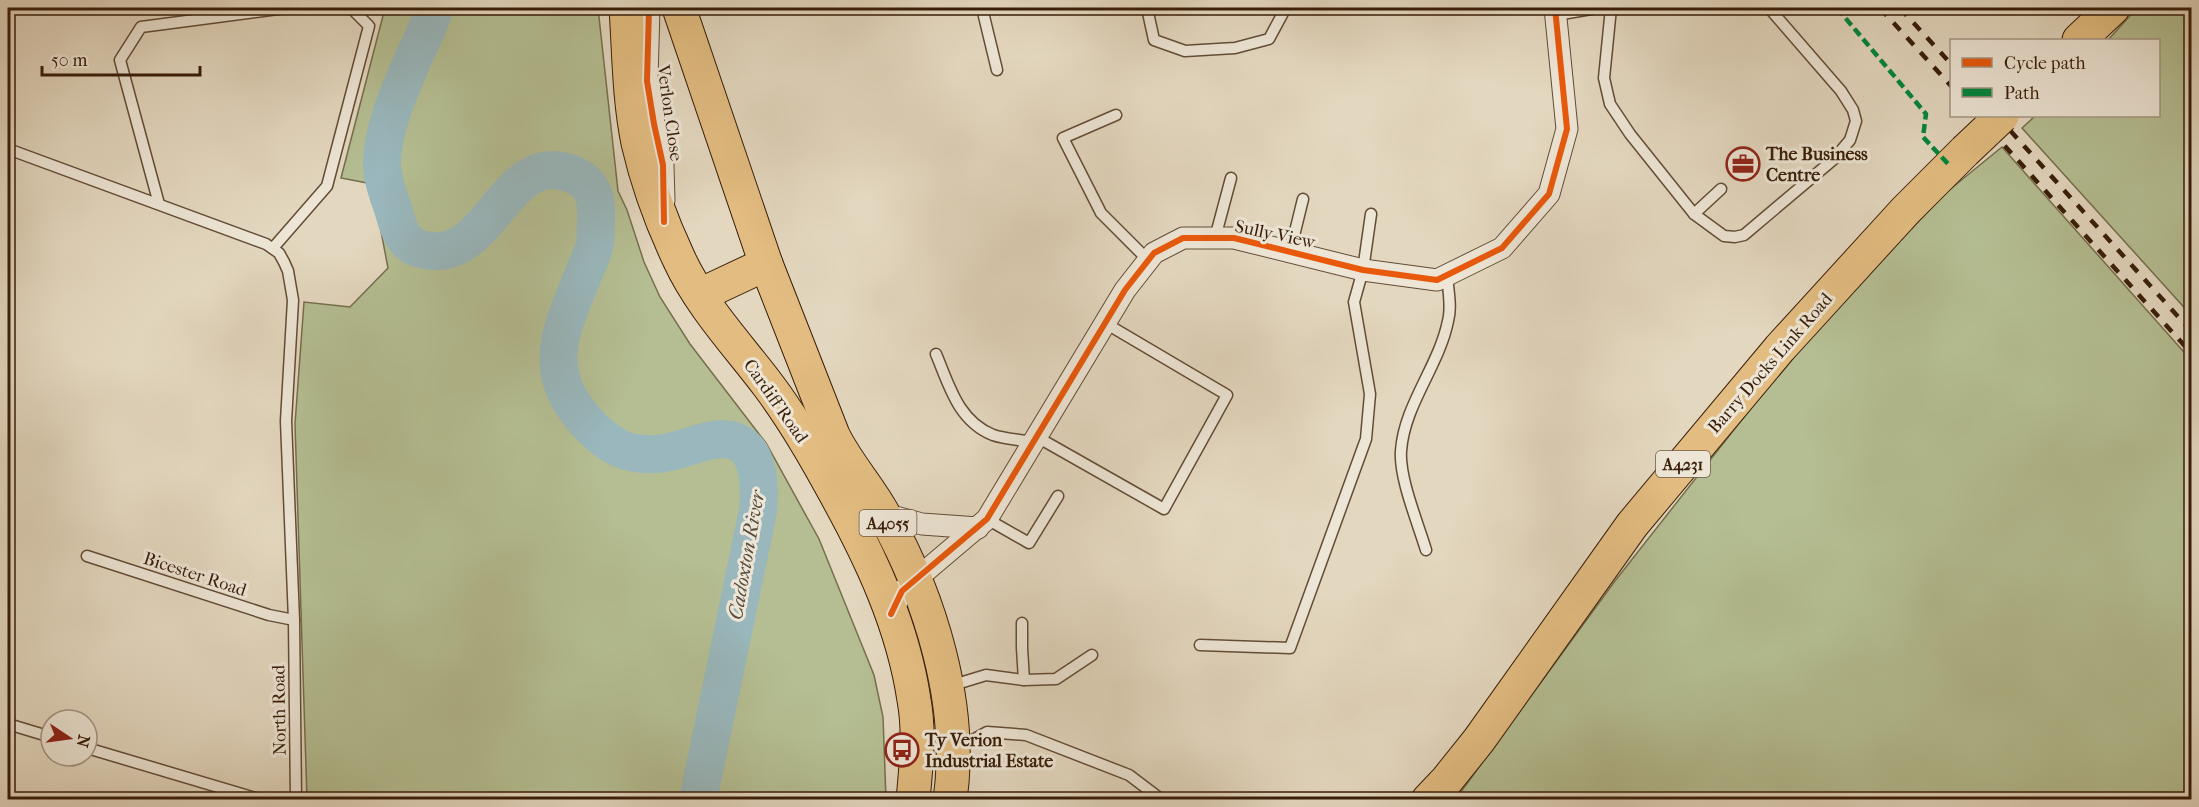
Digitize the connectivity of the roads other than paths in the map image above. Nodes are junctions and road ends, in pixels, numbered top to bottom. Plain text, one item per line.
1 (286, 8) edge
2 (351, 8) edge
3 (626, 8) edge
4 (649, 8) edge
5 (982, 8) edge
6 (1147, 8) edge
7 (1282, 8) edge
8 (1596, 8) edge
9 (1611, 8) edge
10 (1769, 8) edge
11 (2113, 8) edge
12 (683, 11) edge
13 (1555, 11) edge
14 (2080, 39) edge
15 (997, 70) dead end
16 (1116, 114) dead end
17 (2001, 117) edge
18 (8, 149) edge
19 (1231, 178) dead end
20 (1721, 189) dead end
21 (1303, 199) dead end
22 (159, 204) junction
23 (1371, 214) dead end
24 (1694, 214) junction
25 (664, 222) junction
26 (1215, 238) junction
27 (273, 248) junction
28 (1290, 252) junction
29 (1148, 260) junction
30 (766, 264) junction
31 (1363, 270) junction
32 (1447, 275) junction
33 (700, 295) junction
34 (1105, 323) junction
35 (936, 354) dead end
36 (1035, 440) junction
37 (1058, 496) dead end
38 (884, 514) junction
39 (983, 524) junction
40 (1426, 550) dead end
41 (87, 556) dead end
42 (916, 580) junction
43 (891, 614) junction
44 (294, 620) junction
45 (1022, 622) dead end
46 (1200, 645) dead end
47 (1092, 655) dead end
48 (1024, 680) junction
49 (946, 686) junction
50 (8, 724) edge
51 (39, 733) edge
52 (954, 751) junction
53 (99, 752) edge
54 (262, 800) edge
55 (296, 800) edge
56 (913, 800) edge
57 (950, 800) edge
58 (1162, 800) edge
59 (1428, 800) edge

1 - 22 lane
2 - 27 lane
3 - 25 main road, Cardiff Road / A4055
4 - 25 street, Verlon Close
5 - 15 lane
6 - 7 lane
8 - 13 lane
9 - 24 lane
10 - 24 lane
11 - 14 main road
12 - 30 main road, Cardiff Road / A4055
13 - 32 street, Sully View
16 - 29 lane
17 - 59 main road, Barry Docks Link Road / A4231, bridge
18 - 22 lane
19 - 26 lane
20 - 24 lane
21 - 28 lane
22 - 27 lane
23 - 31 lane
25 - 33 main road, Cardiff Road / A4055
26 - 28 street, Sully View
26 - 29 street, Sully View
27 - 44 lane, North Road
28 - 31 street, Sully View
29 - 34 street, Sully View
30 - 33 main road
30 - 38 main road, Cardiff Road / A4055
31 - 32 street, Sully View
31 - 46 lane
32 - 40 lane
33 - 43 main road, Cardiff Road / A4055
34 - 36 street, Sully View
34 - 36 lane
35 - 36 lane
36 - 39 street, Sully View
37 - 39 lane
38 - 39 street
38 - 42 main road, Cardiff Road / A4055
39 - 42 street, Sully View
41 - 44 lane, Bicester Road
42 - 43 street, Sully View
42 - 49 main road, Cardiff Road / A4055
43 - 56 main road, Cardiff Road / A4055
44 - 55 lane, North Road
45 - 48 lane
47 - 48 lane
48 - 49 lane
49 - 52 main road, Cardiff Road / A4055
50 - 51 lane
52 - 57 main road, Cardiff Road / A4055
52 - 58 lane
53 - 54 lane

